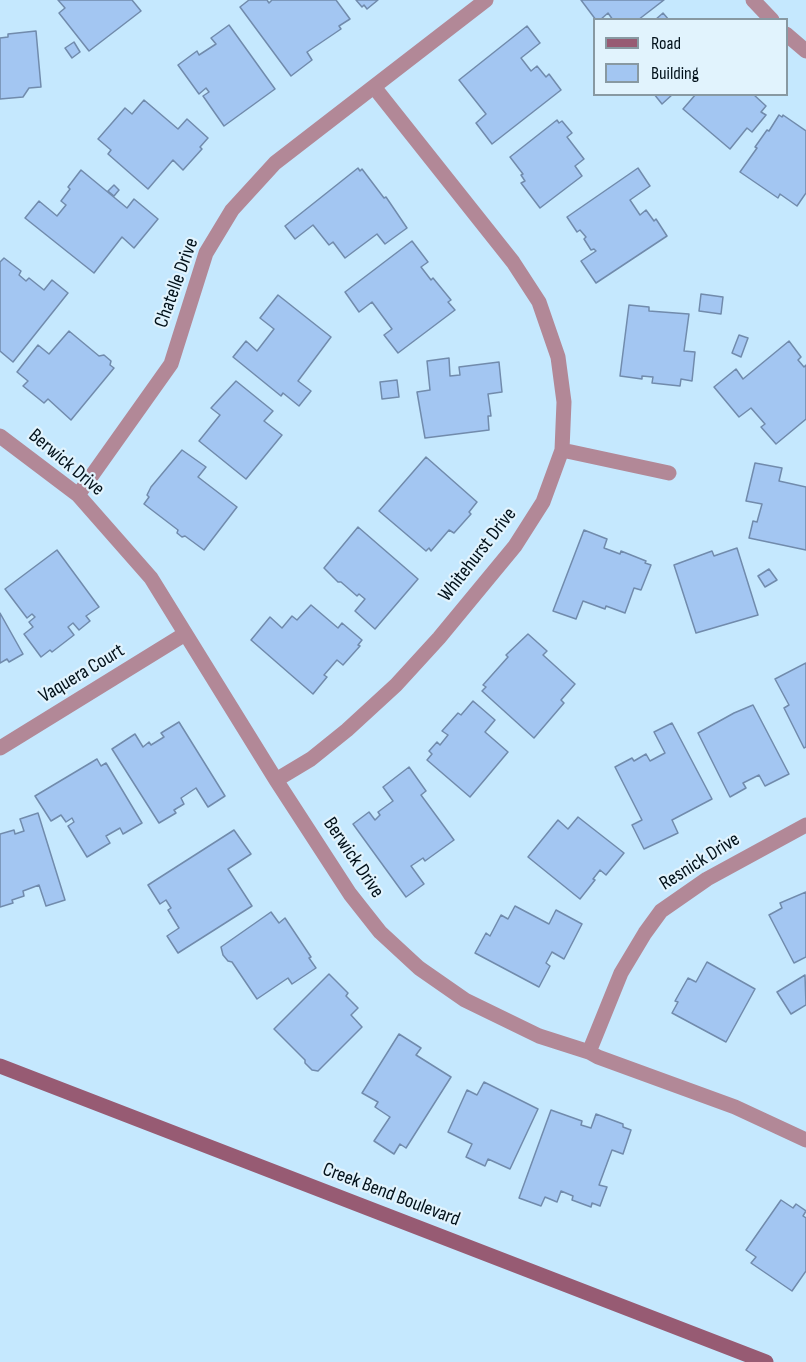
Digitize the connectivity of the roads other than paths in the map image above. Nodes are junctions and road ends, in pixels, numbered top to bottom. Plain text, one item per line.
1 (486, 0) edge
2 (753, 0) edge
3 (770, 18) edge
4 (788, 36) edge
5 (806, 51) edge
6 (374, 87) junction
7 (0, 436) edge
8 (561, 450) junction
9 (669, 474) dead end
10 (78, 495) junction
11 (185, 634) junction
12 (0, 748) edge
13 (276, 780) junction
14 (806, 825) edge
15 (589, 1052) junction
16 (0, 1066) edge
17 (806, 1140) edge
18 (766, 1362) edge

1 - 6 street, Chatelle Drive
2 - 3 street
4 - 5 street
6 - 8 street, Whitehurst Drive
6 - 10 street, Chatelle Drive
7 - 10 street, Berwick Drive
8 - 9 street
8 - 13 street, Whitehurst Drive
10 - 11 street, Berwick Drive
11 - 12 street, Vaquera Court
11 - 13 street, Berwick Drive
13 - 15 street, Berwick Drive
14 - 15 street, Resnick Drive
15 - 17 street, Berwick Drive
16 - 18 street, Creek Bend Boulevard

